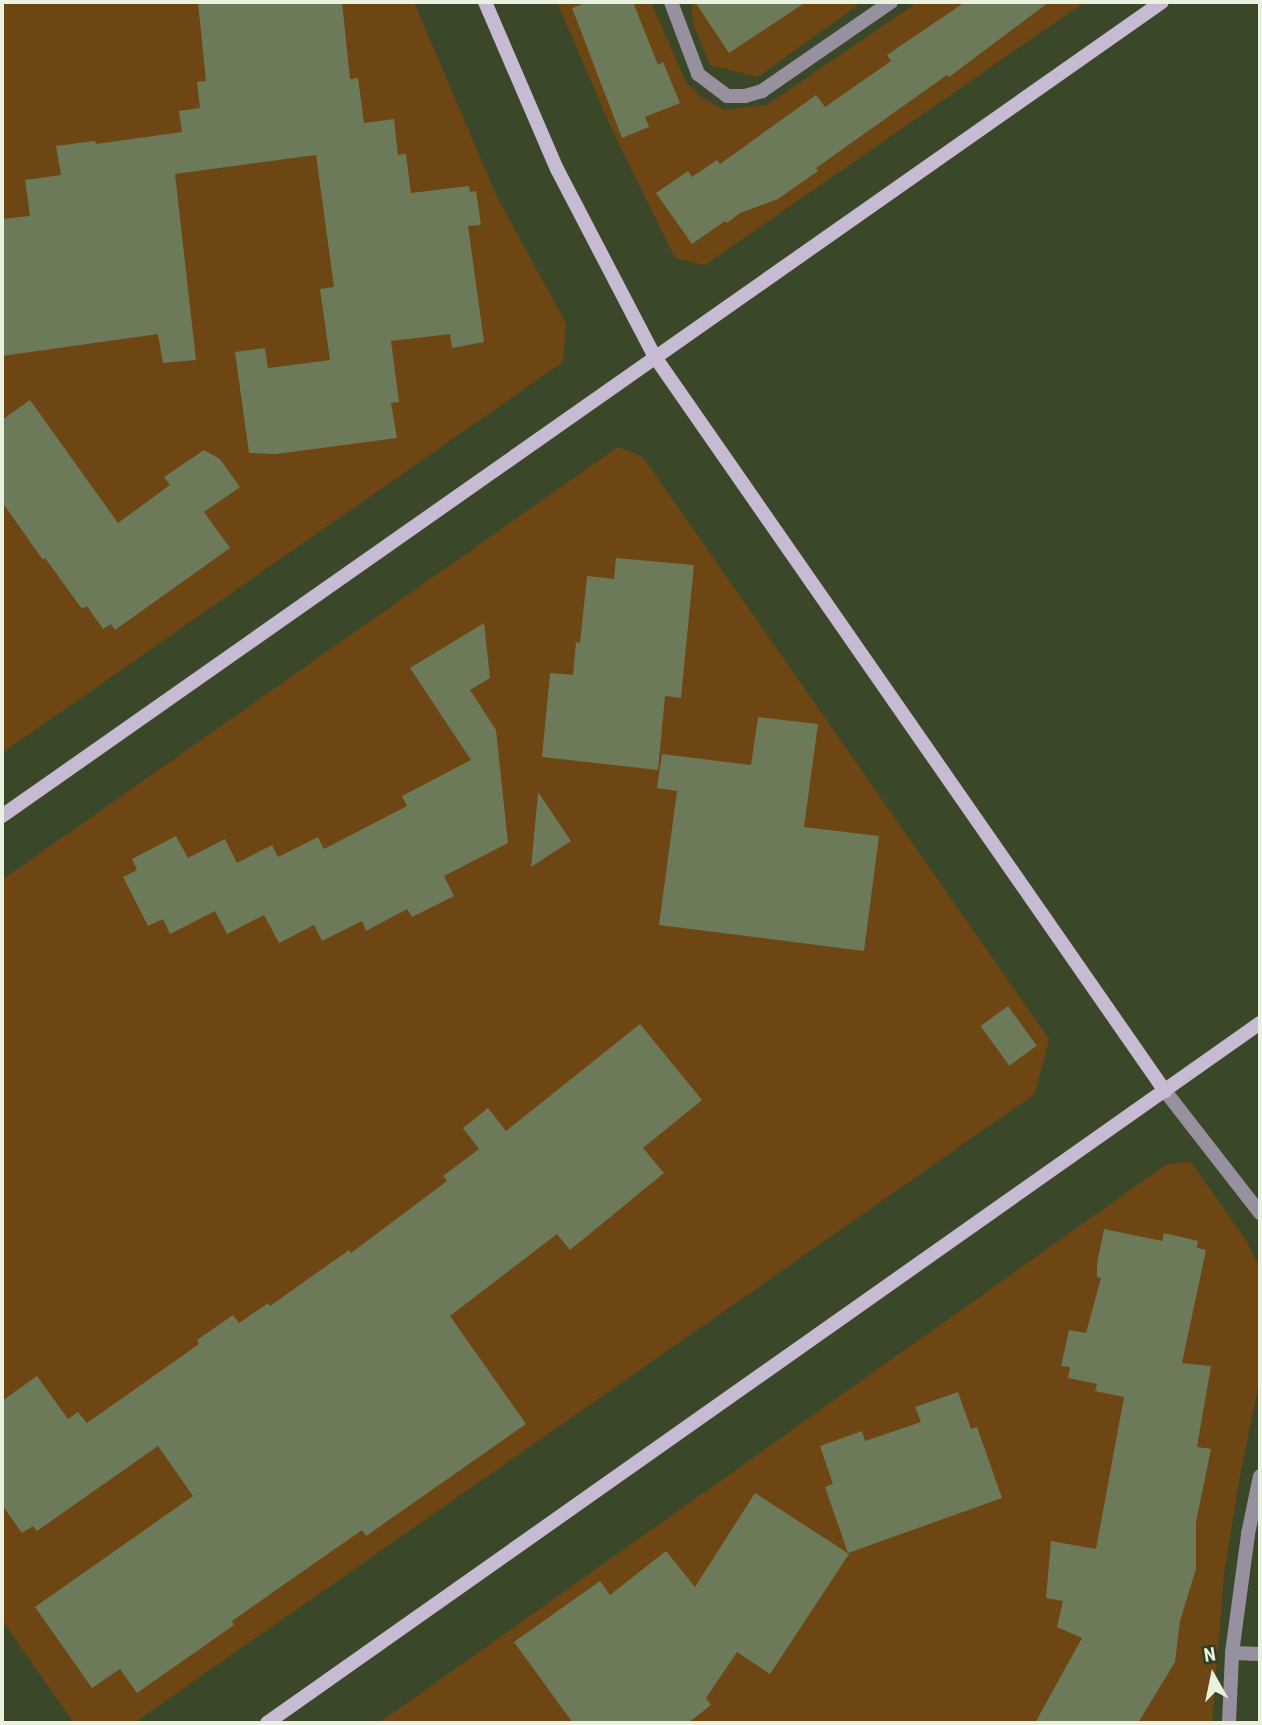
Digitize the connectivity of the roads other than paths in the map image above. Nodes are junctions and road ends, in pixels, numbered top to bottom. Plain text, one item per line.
1 (485, 2) edge
2 (671, 2) edge
3 (891, 2) edge
4 (1162, 2) edge
5 (655, 358) junction
6 (2, 816) edge
7 (1260, 1023) edge
8 (1166, 1091) junction
9 (1260, 1213) edge
10 (1260, 1476) edge
11 (1232, 1653) junction
12 (1260, 1654) edge
13 (267, 1723) edge
14 (1229, 1723) edge

1 - 5 street
2 - 3 street
4 - 5 street
5 - 6 street
5 - 8 street
7 - 8 street
8 - 9 street
8 - 13 street
10 - 11 street
11 - 12 street
11 - 14 street

